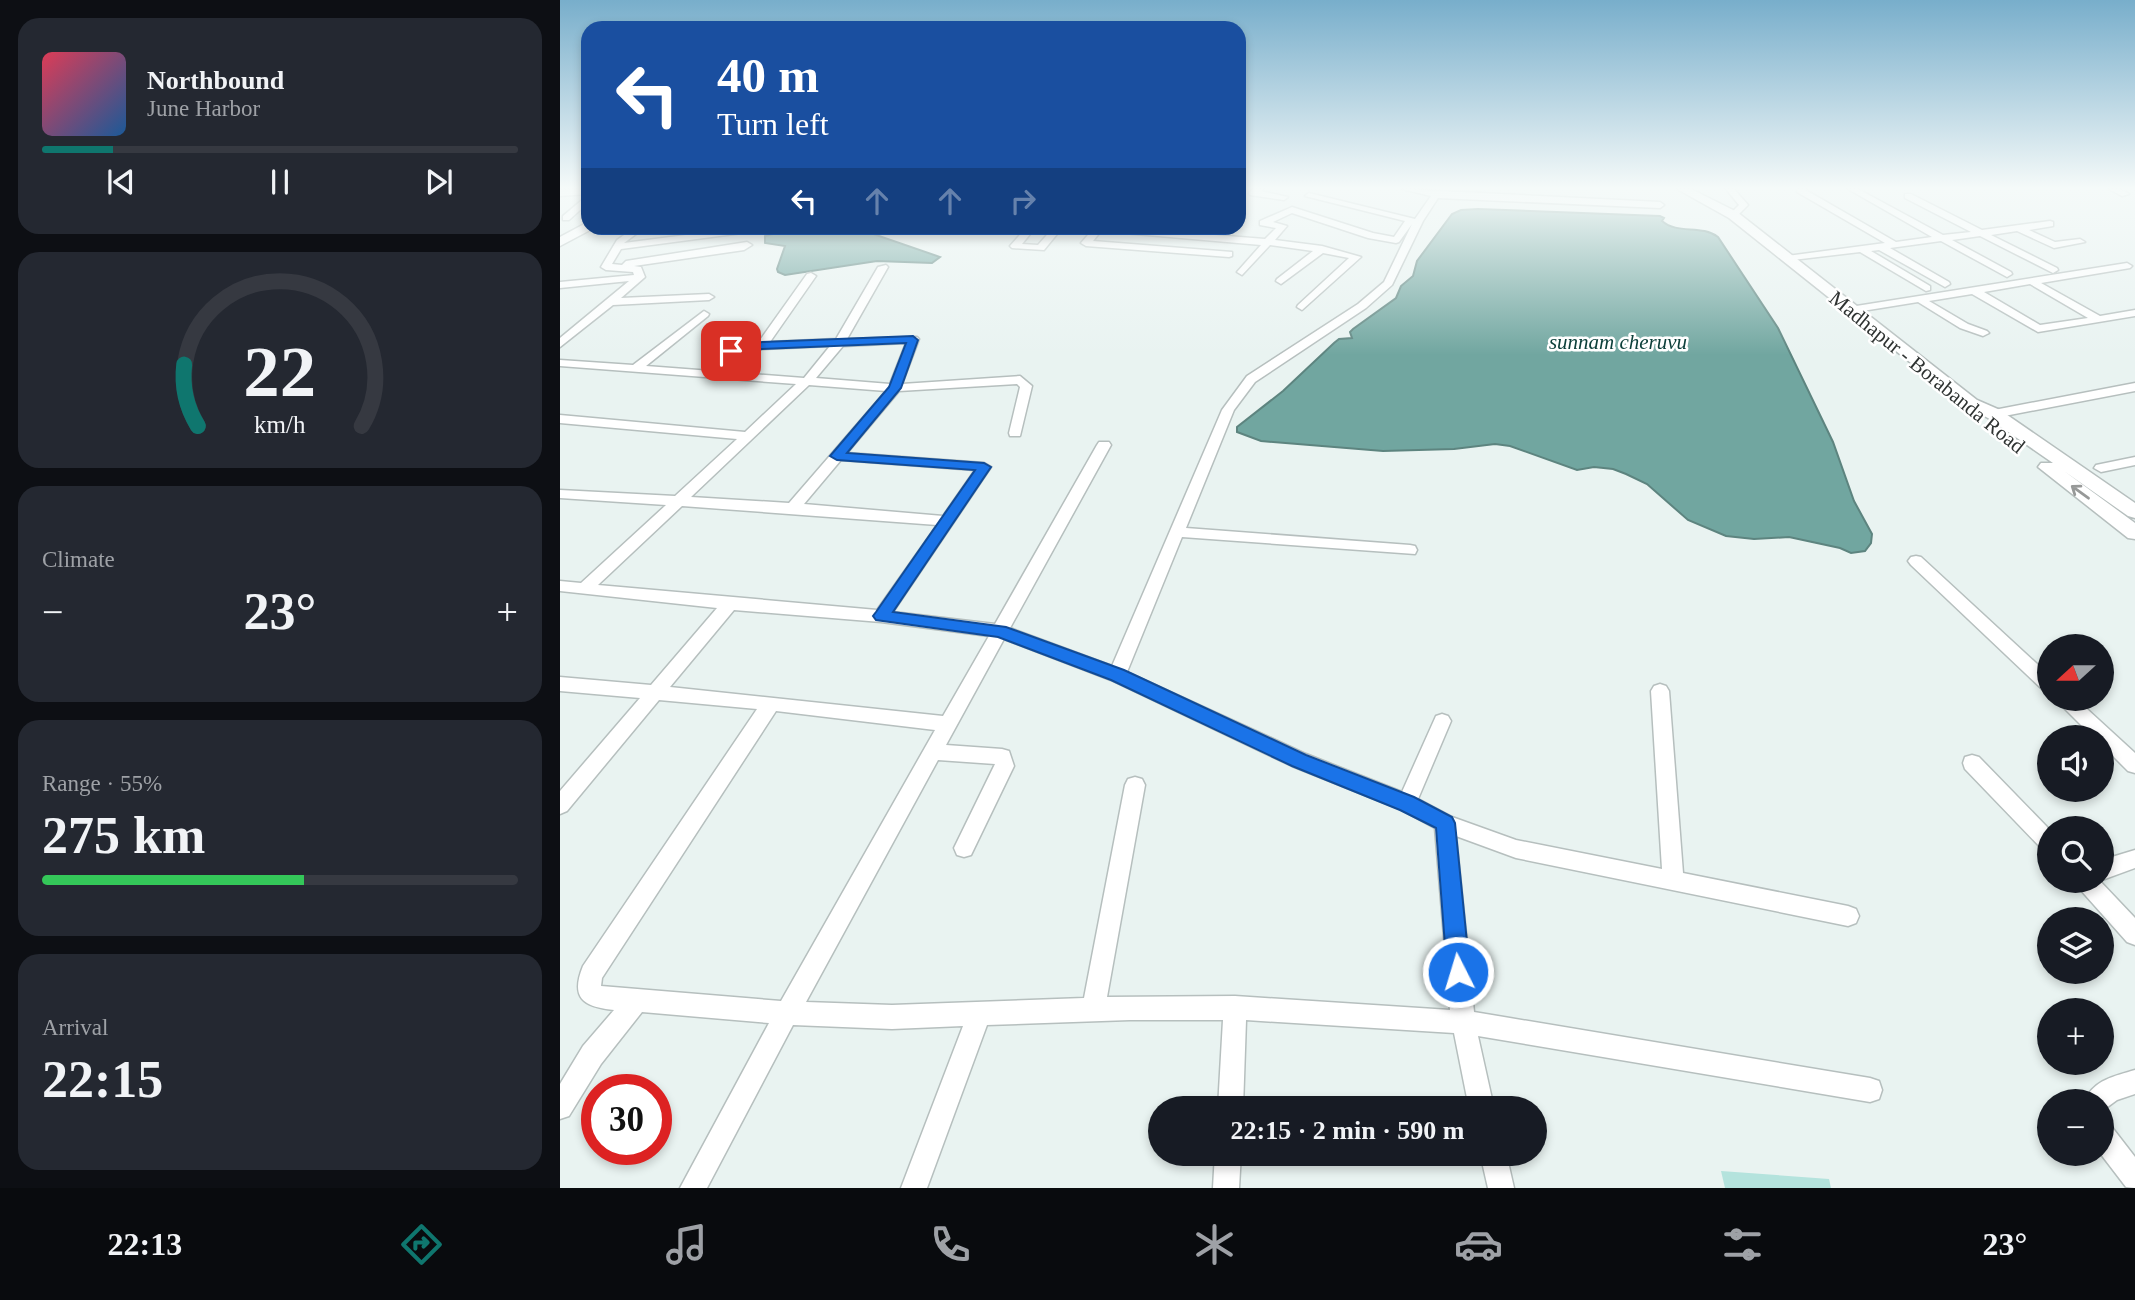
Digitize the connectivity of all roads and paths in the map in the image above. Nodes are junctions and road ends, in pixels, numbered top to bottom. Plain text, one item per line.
1 (619, 244) edge
2 (636, 244) edge
3 (1015, 244) edge
4 (1044, 244) edge
5 (1105, 244) edge
6 (1268, 244) edge
7 (1288, 244) edge
8 (1406, 244) edge
9 (1768, 244) edge
10 (1899, 244) edge
11 (1954, 244) edge
12 (2003, 244) edge
13 (747, 245) dead end
14 (1895, 245) joint
15 (617, 247) junction
16 (1881, 247) junction
17 (1322, 249) junction
18 (1862, 249) junction
19 (1229, 254) dead end
20 (1787, 259) junction
21 (2127, 266) dead end
22 (606, 267) junction
23 (883, 267) dead end
24 (2053, 270) dead end
25 (1242, 272) dead end
26 (2007, 274) dead end
27 (811, 276) dead end
28 (640, 277) junction
29 (1281, 281) dead end
30 (2032, 282) junction
31 (1945, 284) dead end
32 (560, 285) edge
33 (1926, 288) dead end
34 (1975, 291) junction
35 (709, 297) dead end
36 (1921, 300) junction
37 (611, 302) junction
38 (1302, 307) dead end
39 (1850, 310) junction
40 (2135, 313) edge
41 (704, 314) dead end
42 (2098, 318) junction
43 (1983, 333) dead end
44 (839, 343) junction
45 (560, 344) edge
46 (762, 346) junction
47 (731, 351) dead end
48 (560, 352) edge
49 (560, 363) edge
50 (636, 368) junction
51 (808, 380) junction
52 (895, 388) junction
53 (2134, 388) edge
54 (1971, 403) junction
55 (1994, 414) junction
56 (560, 419) edge
57 (1015, 433) dead end
58 (748, 436) junction
59 (1104, 445) dead end
60 (837, 456) junction
61 (2135, 461) edge
62 (2101, 468) dead end
63 (560, 494) edge
64 (678, 502) junction
65 (793, 508) junction
66 (2135, 512) edge
67 (948, 521) junction
68 (1178, 532) junction
69 (2135, 533) edge
70 (1410, 550) dead end
71 (1916, 561) dead end
72 (560, 586) edge
73 (585, 589) junction
74 (730, 604) junction
75 (881, 616) junction
76 (1000, 631) junction
77 (2037, 674) edge
78 (1118, 675) junction
79 (560, 684) edge
80 (1660, 691) dead end
81 (657, 692) junction
82 (771, 703) junction
83 (2077, 711) edge
84 (1442, 721) dead end
85 (948, 724) junction
86 (935, 752) junction
87 (1972, 763) dead end
88 (2135, 765) edge
89 (1135, 785) dead end
90 (562, 799) edge
91 (1407, 803) junction
92 (1445, 823) junction
93 (2037, 831) edge
94 (964, 848) dead end
95 (2135, 859) edge
96 (2114, 866) edge
97 (1673, 880) junction
98 (2097, 893) edge
99 (1848, 916) dead end
100 (2135, 934) edge
101 (636, 1002) junction
102 (1235, 1008) junction
103 (1093, 1009) junction
104 (787, 1013) junction
105 (979, 1014) junction
106 (1463, 1022) junction
107 (2135, 1082) edge
108 (2113, 1089) edge
109 (1870, 1090) dead end
110 (1231, 1096) edge
111 (1479, 1096) edge
112 (560, 1107) edge
113 (2114, 1151) edge
114 (1227, 1166) edge
115 (1496, 1166) edge
116 (2135, 1178) edge
117 (693, 1188) edge
118 (914, 1188) edge
119 (1226, 1188) edge
120 (1501, 1188) edge

1 - 15 street
2 - 15 street
3 - 4 street
5 - 19 street
6 - 25 street
7 - 17 street
8 - 68 street
9 - 20 street, Madhapur - Borabanda Road
10 - 14 street
11 - 26 street
12 - 24 street
13 - 22 street
14 - 16 street
15 - 22 street
16 - 18 street
16 - 31 street
17 - 29 street
17 - 38 street
18 - 20 street
18 - 33 street
20 - 39 street, Madhapur - Borabanda Road
21 - 30 street
22 - 28 street
23 - 44 street
27 - 46 street
28 - 32 street
28 - 37 street
30 - 34 street
30 - 42 street
34 - 36 street
34 - 42 street
35 - 37 street
36 - 39 street
36 - 43 street
37 - 45 street
37 - 48 street
39 - 54 street, Madhapur - Borabanda Road
40 - 42 street
41 - 50 street
44 - 46 street
44 - 51 street
44 - 52 street
46 - 47 street
49 - 50 street
50 - 51 street
51 - 52 street
51 - 58 street
52 - 57 street
52 - 60 street
53 - 55 street
54 - 55 street
69 -> 54 street, Madhapur - Borabanda Road
55 - 66 street
56 - 58 street
58 - 64 street
59 - 76 street
60 - 65 street
60 - 67 street
61 - 62 street
63 - 64 street
64 - 65 street
64 - 73 street
65 - 67 street
67 - 75 street
68 - 70 street
68 - 78 street
71 - 77 street
72 - 73 street
73 - 74 street
74 - 75 street
74 - 81 street
75 - 76 street
76 - 78 street
76 - 85 street
78 - 91 street
79 - 81 street
80 - 97 street
81 - 82 street
81 - 90 street
82 - 85 street
82 - 101 street
83 - 88 street
84 - 91 street
85 - 86 street
86 - 94 street
86 - 104 street
87 - 93 street
89 - 103 street
91 - 92 street
92 - 97 street
92 - 106 street
95 - 96 street
97 - 99 street
98 - 100 street
101 - 104 street
101 - 112 street
102 - 103 street
102 - 106 street
102 - 110 street
103 - 105 street
104 - 105 street
104 - 117 street
105 - 118 street
106 - 109 street
106 - 111 street
107 - 108 street
113 - 116 street
114 - 119 street
115 - 120 street

